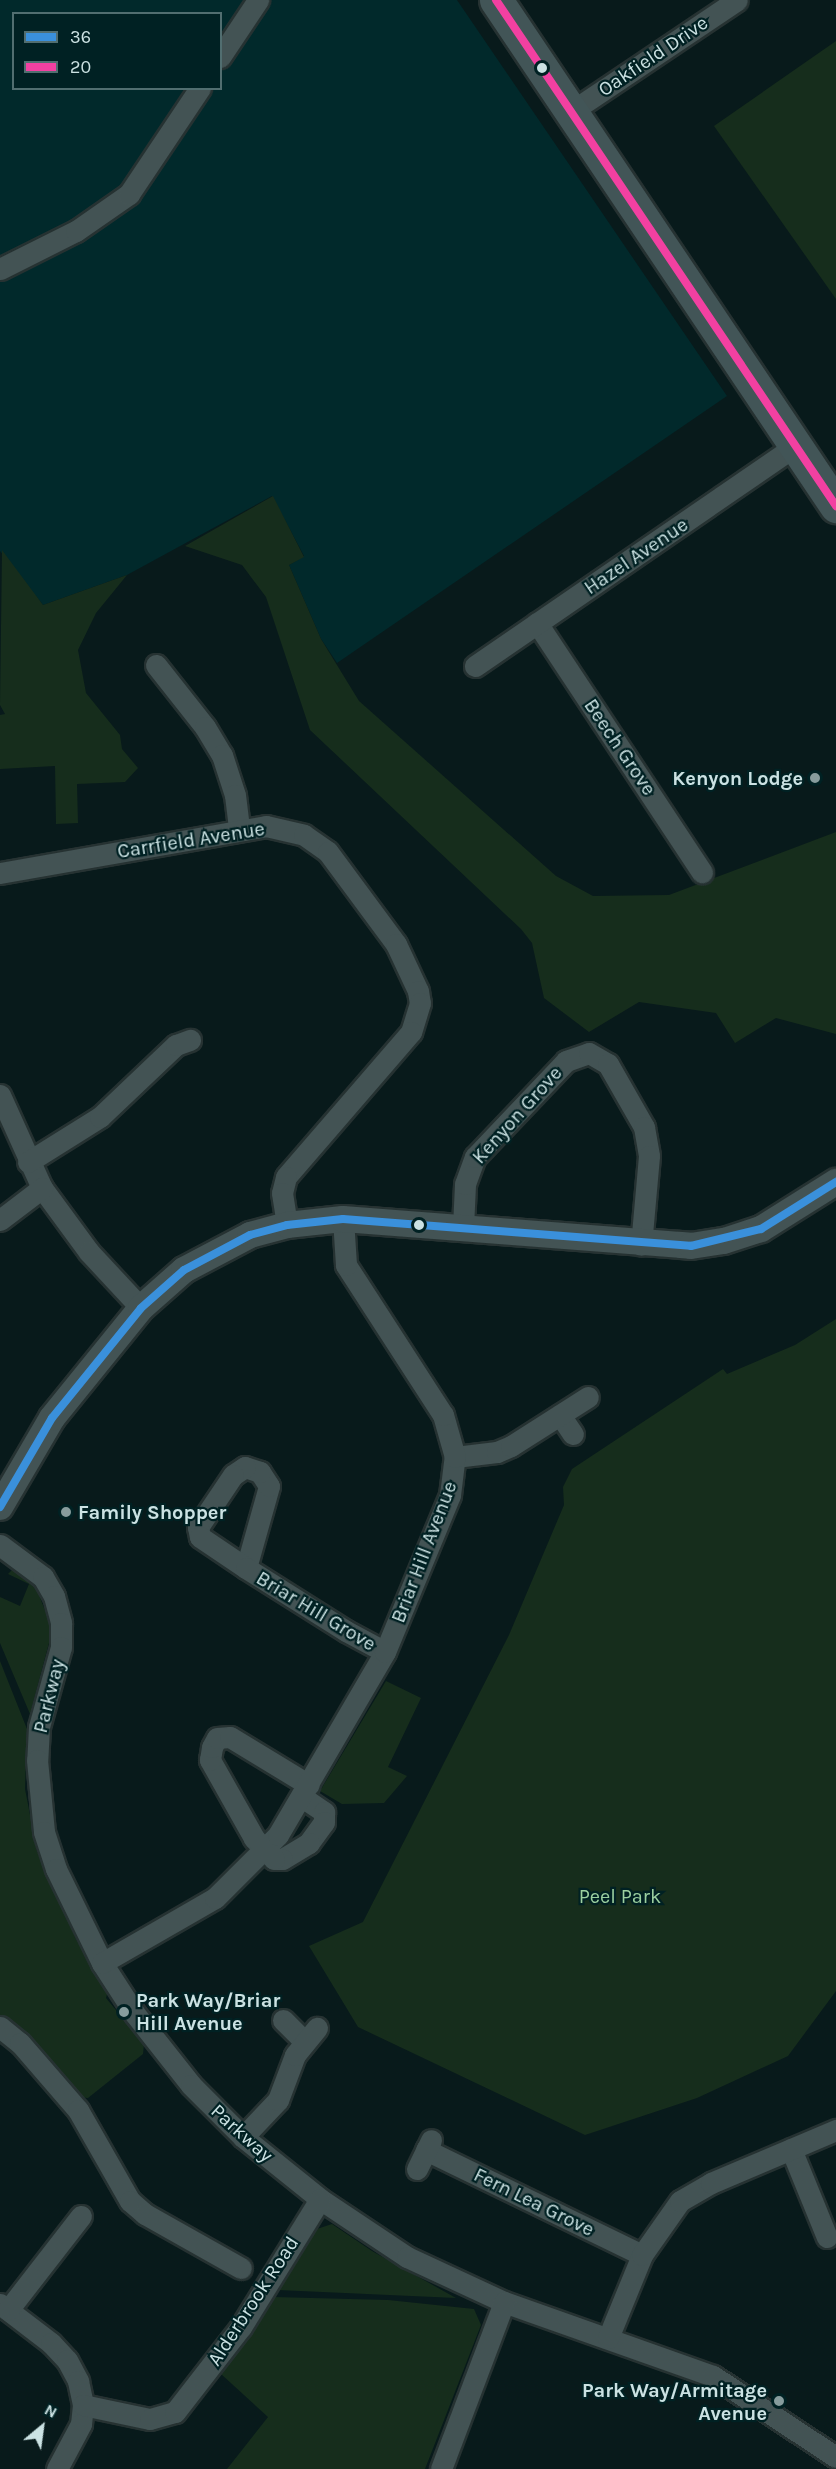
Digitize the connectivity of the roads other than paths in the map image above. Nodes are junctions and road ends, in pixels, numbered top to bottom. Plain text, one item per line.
1 (258, 0) edge
2 (496, 0) edge
3 (737, 0) edge
4 (222, 54) edge
5 (199, 90) edge
6 (569, 113) junction
7 (0, 269) edge
8 (796, 445) junction
9 (836, 506) edge
10 (537, 623) junction
11 (156, 665) dead end
12 (475, 666) dead end
13 (239, 830) junction
14 (702, 872) dead end
15 (0, 873) edge
16 (190, 1040) dead end
17 (0, 1095) edge
18 (28, 1162) junction
19 (836, 1182) edge
20 (42, 1188) junction
21 (343, 1219) junction
22 (0, 1220) edge
23 (287, 1225) junction
24 (463, 1227) junction
25 (641, 1245) junction
26 (141, 1308) junction
27 (588, 1397) dead end
28 (560, 1415) junction
29 (573, 1434) dead end
30 (455, 1457) junction
31 (0, 1507) edge
32 (0, 1545) edge
33 (246, 1569) dead end
34 (385, 1652) junction
35 (305, 1791) junction
36 (265, 1851) junction
37 (102, 1963) junction
38 (283, 2020) dead end
39 (0, 2027) edge
40 (836, 2130) edge
41 (243, 2138) junction
42 (791, 2149) junction
43 (425, 2153) dead end
44 (320, 2199) junction
45 (81, 2216) dead end
46 (827, 2237) dead end
47 (642, 2255) junction
48 (241, 2268) dead end
49 (504, 2302) junction
50 (4, 2307) edge
51 (608, 2338) junction
52 (83, 2405) junction
53 (836, 2457) edge
54 (57, 2469) edge
55 (441, 2469) edge

1 - 4 street
2 - 6 main road
3 - 6 street, Oakfield Drive
5 - 7 street
6 - 8 main road
8 - 9 main road
8 - 10 street, Hazel Avenue
10 - 12 street, Hazel Avenue
10 - 14 street, Beech Grove
11 - 13 street
13 - 15 street, Carrfield Avenue
13 - 23 street, Carrfield Avenue
16 - 18 street
17 - 18 street
18 - 20 street
19 - 25 street
20 - 22 street
20 - 26 street
21 - 23 street
21 - 24 street
21 - 30 street, Briar Hill Avenue
23 - 26 street
24 - 25 street
24 - 25 street, Kenyon Grove
26 - 31 street
27 - 28 street
28 - 29 street
28 - 30 street
30 - 34 street, Briar Hill Avenue
32 - 37 street, Parkway
33 - 34 street, Briar Hill Grove
34 - 35 street, Briar Hill Avenue
35 - 36 street, Briar Hill Avenue
35 - 36 street
35 - 36 street
36 - 37 street, Briar Hill Avenue
37 - 41 street, Parkway
38 - 41 street
39 - 48 street
40 - 42 street
41 - 44 street, Parkway
42 - 46 street
42 - 47 street
43 - 47 street, Fern Lea Grove
44 - 49 street, Parkway
44 - 52 street, Alderbrook Road
45 - 50 street
47 - 51 street
49 - 51 street, Parkway
49 - 55 street
50 - 52 street
51 - 53 street, Parkway
52 - 54 street

